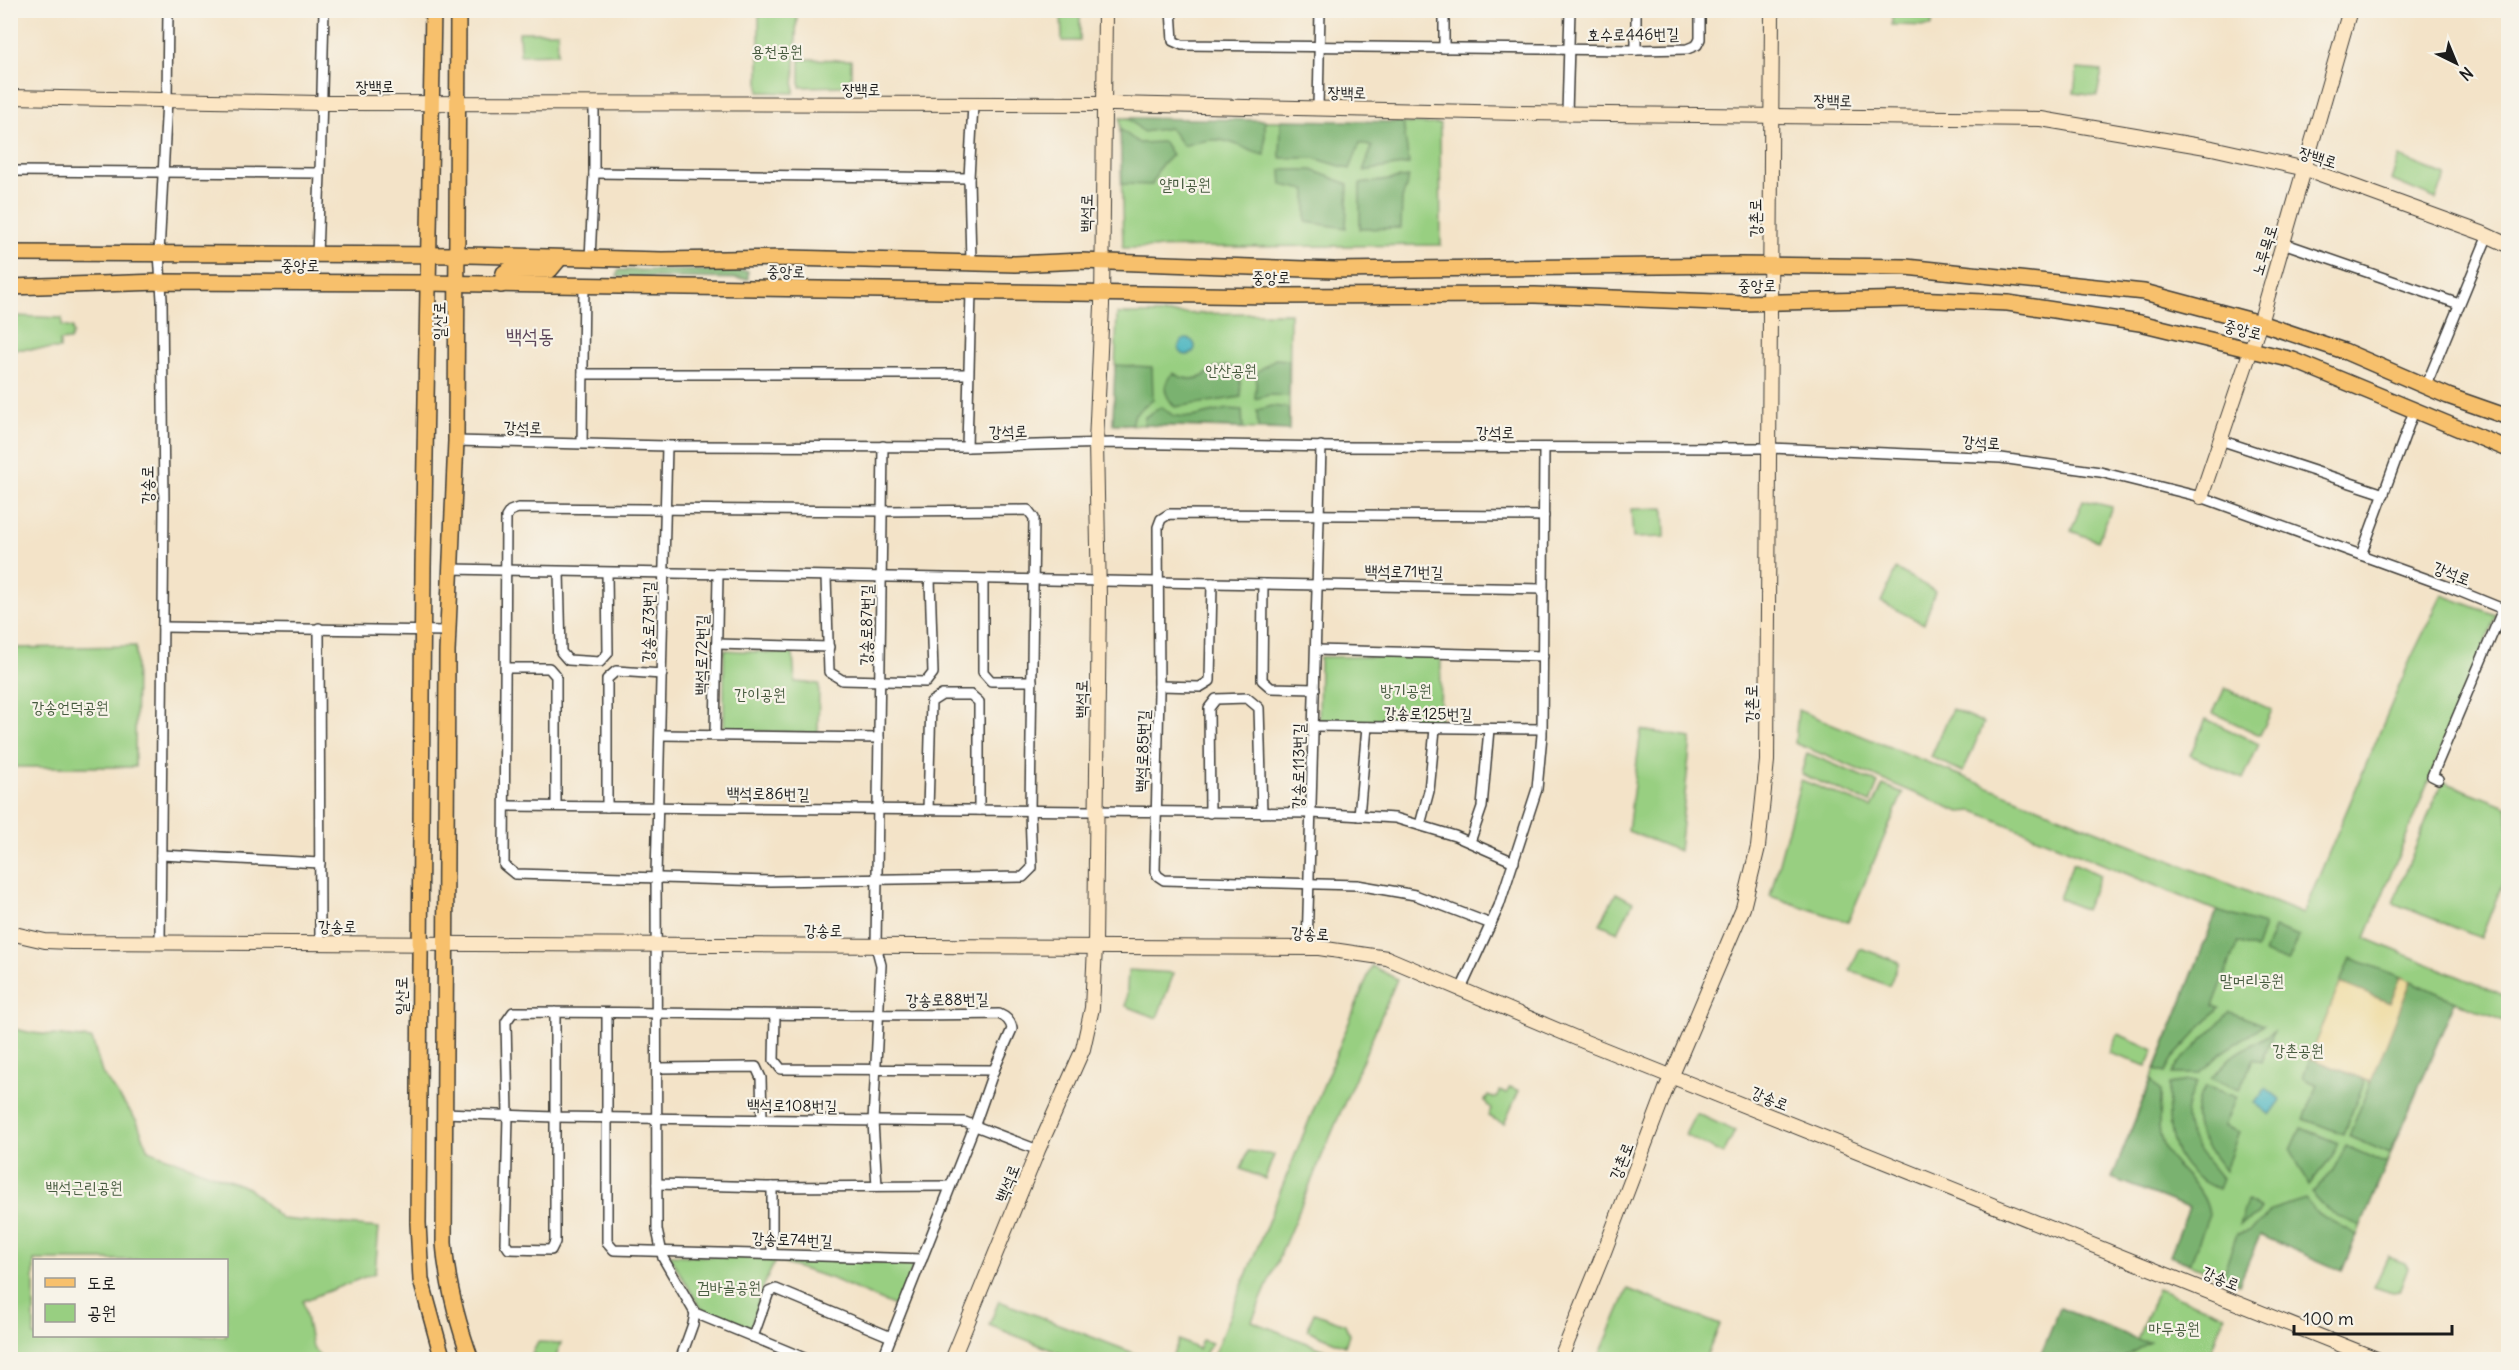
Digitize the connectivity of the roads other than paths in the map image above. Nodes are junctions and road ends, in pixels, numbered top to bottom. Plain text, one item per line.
1 (168, 10) edge
2 (324, 10) edge
3 (433, 10) edge
4 (458, 10) edge
5 (1105, 10) edge
6 (1172, 10) edge
7 (1320, 10) edge
8 (1444, 10) edge
9 (1570, 10) edge
10 (1636, 10) edge
11 (1700, 10) edge
12 (1772, 10) edge
13 (2350, 10) edge
14 (1320, 47) junction
15 (1444, 48) junction
16 (1569, 50) junction
17 (1636, 50) junction
18 (10, 98) edge
19 (167, 99) junction
20 (430, 102) junction
21 (459, 102) junction
22 (320, 103) junction
23 (594, 103) junction
24 (1104, 104) junction
25 (973, 105) junction
26 (1318, 107) junction
27 (1567, 113) junction
28 (1771, 115) junction
29 (2306, 168) junction
30 (10, 171) edge
31 (163, 173) junction
32 (320, 173) junction
33 (594, 173) junction
34 (969, 178) junction
35 (2488, 235) junction
36 (2283, 243) junction
37 (2508, 244) edge
38 (10, 253) edge
39 (159, 254) junction
40 (317, 255) junction
41 (428, 255) junction
42 (457, 255) junction
43 (560, 258) junction
44 (590, 260) junction
45 (1102, 261) junction
46 (971, 262) junction
47 (1772, 266) junction
48 (160, 282) junction
49 (427, 283) junction
50 (457, 284) junction
51 (501, 285) junction
52 (584, 285) junction
53 (10, 287) edge
54 (971, 291) junction
55 (1102, 293) junction
56 (1771, 303) junction
57 (2459, 304) junction
58 (2260, 323) junction
59 (2252, 349) junction
60 (583, 374) junction
61 (968, 374) junction
62 (2424, 385) junction
63 (2414, 411) junction
64 (2508, 417) edge
65 (2220, 440) junction
66 (456, 441) junction
67 (582, 443) junction
68 (1096, 443) junction
69 (667, 446) junction
70 (883, 446) junction
71 (1321, 446) junction
72 (967, 447) junction
73 (1544, 448) junction
74 (1770, 448) junction
75 (2508, 449) edge
76 (2384, 494) junction
77 (2201, 497) junction
78 (665, 509) junction
79 (882, 511) junction
80 (1317, 515) junction
81 (1544, 516) junction
82 (2361, 555) junction
83 (450, 570) junction
84 (507, 571) junction
85 (559, 572) junction
86 (608, 573) junction
87 (664, 574) junction
88 (718, 575) junction
89 (826, 577) junction
90 (881, 578) junction
91 (930, 579) junction
92 (983, 580) junction
93 (1034, 581) junction
94 (1099, 582) junction
95 (1158, 583) junction
96 (1212, 583) junction
97 (1263, 584) junction
98 (1316, 585) junction
99 (1543, 589) junction
100 (2506, 610) edge
101 (163, 627) junction
102 (319, 628) junction
103 (423, 630) junction
104 (447, 631) junction
105 (717, 644) junction
106 (829, 647) junction
107 (1316, 650) junction
108 (1543, 656) junction
109 (506, 664) junction
110 (662, 674) junction
111 (880, 679) junction
112 (1032, 682) junction
113 (1159, 688) junction
114 (1315, 689) junction
115 (1314, 726) junction
116 (1367, 728) junction
117 (1435, 729) junction
118 (1489, 729) junction
119 (1542, 729) junction
120 (661, 735) junction
121 (715, 735) junction
122 (879, 738) junction
123 (2438, 779) dead end
124 (505, 806) junction
125 (556, 806) junction
126 (607, 807) junction
127 (660, 807) junction
128 (878, 809) junction
129 (928, 810) junction
130 (979, 810) junction
131 (1030, 811) junction
132 (1097, 812) junction
133 (1155, 812) junction
134 (1210, 813) junction
135 (1262, 813) junction
136 (1312, 813) junction
137 (1359, 816) junction
138 (1420, 825) junction
139 (1470, 843) junction
140 (161, 855) junction
141 (1514, 861) junction
142 (320, 864) junction
143 (656, 876) junction
144 (877, 878) junction
145 (1310, 884) junction
146 (1491, 924) junction
147 (10, 933) edge
148 (160, 941) junction
149 (320, 942) junction
150 (419, 942) junction
151 (445, 942) junction
152 (657, 945) junction
153 (876, 946) junction
154 (1095, 947) junction
155 (1307, 948) junction
156 (1461, 989) junction
157 (555, 1012) junction
158 (607, 1014) junction
159 (657, 1014) junction
160 (772, 1015) junction
161 (879, 1016) junction
162 (657, 1068) junction
163 (877, 1070) junction
164 (994, 1070) junction
165 (1671, 1077) junction
166 (444, 1113) junction
167 (508, 1115) junction
168 (554, 1117) junction
169 (608, 1117) junction
170 (657, 1118) junction
171 (762, 1119) junction
172 (873, 1122) junction
173 (974, 1127) junction
174 (1038, 1150) junction
175 (657, 1184) junction
176 (877, 1186) junction
177 (950, 1186) junction
178 (770, 1187) junction
179 (661, 1249) junction
180 (772, 1253) junction
181 (922, 1258) junction
182 (695, 1314) junction
183 (753, 1337) junction
184 (891, 1337) junction
185 (443, 1359) edge
186 (471, 1359) edge
187 (680, 1359) edge
188 (809, 1359) edge
189 (882, 1359) edge
190 (952, 1359) edge
191 (1560, 1359) edge
192 (2379, 1359) edge

1 - 19 street
2 - 22 street
3 - 20 main road, 일산로
4 - 21 main road, 일산로
5 - 24 main road, 백석로
6 - 14 street, 호수로446번길
7 - 14 street
8 - 15 street
9 - 16 street, 호수로446번길
10 - 17 street
11 - 17 street, 호수로446번길
12 - 28 main road, 강촌로
13 - 29 main road, 노루목로
14 - 15 street, 호수로446번길
14 - 26 street
15 - 16 street, 호수로446번길
16 - 17 street, 호수로446번길
16 - 27 street, 호수로446번길
18 - 19 main road, 장백로
19 - 22 main road, 장백로
19 - 31 street
20 - 21 main road, 장백로
20 - 22 main road, 장백로
20 - 41 main road, 일산로
21 - 23 main road, 장백로
21 - 42 main road, 일산로
22 - 32 street
23 - 25 main road, 장백로
23 - 33 street
24 - 25 main road, 장백로
24 - 26 main road, 장백로
24 - 45 main road, 백석로
25 - 34 street
26 - 27 main road, 장백로
27 - 28 main road, 장백로
28 - 29 main road, 장백로
28 - 47 main road, 강촌로
29 - 35 main road, 장백로
29 - 36 main road, 노루목로
30 - 31 street
31 - 32 street
31 - 39 street
32 - 40 street
33 - 34 street
33 - 44 street
34 - 46 street
35 - 37 main road, 장백로
35 - 57 street
36 - 57 street
36 - 58 main road, 노루목로
38 - 39 main road, 중앙로
39 - 40 main road, 중앙로
39 - 48 street
40 - 41 main road, 중앙로
41 - 42 main road, 중앙로
41 - 49 main road, 일산로
42 - 43 main road, 중앙로
42 - 50 main road, 일산로
43 - 44 main road, 중앙로
43 - 51 main road
44 - 46 main road, 중앙로
45 - 46 main road, 중앙로
45 - 47 main road, 중앙로
45 - 55 main road, 백석로
47 - 56 main road, 강촌로
47 - 58 main road, 중앙로
48 - 49 main road, 중앙로
48 - 53 main road, 중앙로
48 - 101 street, 강송로
49 - 50 main road, 중앙로
49 - 103 main road, 일산로
50 - 51 main road, 중앙로
50 - 66 main road, 일산로
51 - 52 main road, 중앙로
52 - 54 main road, 중앙로
52 - 60 street
54 - 55 main road, 중앙로
54 - 61 street
55 - 56 main road, 중앙로
55 - 68 main road, 백석로
56 - 59 main road, 중앙로
56 - 74 main road, 강촌로
57 - 62 street
58 - 59 main road, 노루목로
58 - 62 main road, 중앙로
59 - 63 main road, 중앙로
59 - 65 main road, 노루목로
60 - 61 street
60 - 67 street
61 - 72 street
62 - 64 main road, 중앙로
63 - 75 main road, 중앙로
63 - 76 street
65 - 76 street
65 - 77 main road, 노루목로
66 - 67 street, 강석로
66 - 83 main road, 일산로
67 - 69 street, 강석로
68 - 71 street, 강석로
68 - 72 street, 강석로
68 - 94 main road, 백석로
69 - 70 street, 강석로
69 - 78 street, 강송로73번길
70 - 72 street, 강석로
70 - 79 street, 강송로87번길
71 - 73 street, 강석로
71 - 80 street, 강송로113번길
73 - 74 street, 강석로
73 - 81 street
74 - 77 street, 강석로
74 - 165 main road, 강촌로
76 - 82 street
77 - 82 street, 강석로
78 - 79 street
78 - 84 street
78 - 87 street, 강송로73번길
79 - 90 street, 강송로87번길
79 - 93 street
80 - 81 street
80 - 95 street
80 - 98 street, 강송로113번길
81 - 99 street
82 - 100 street, 강석로
83 - 84 street
83 - 104 main road, 일산로
84 - 85 street
84 - 109 street
85 - 86 street
85 - 86 street
86 - 87 street
87 - 88 street
87 - 110 street, 강송로73번길
88 - 89 street
88 - 105 street, 백석로72번길
89 - 90 street
89 - 106 street
90 - 91 street
90 - 111 street, 강송로87번길
91 - 92 street
91 - 111 street
92 - 93 street
92 - 112 street
93 - 94 street
93 - 112 street
94 - 95 street, 백석로71번길
94 - 132 main road, 백석로
95 - 96 street, 백석로71번길
95 - 113 street
96 - 97 street, 백석로71번길
96 - 113 street
97 - 98 street, 백석로71번길
97 - 114 street
98 - 99 street, 백석로71번길
98 - 107 street, 강송로113번길
99 - 108 street
100 - 123 street
101 - 102 street
101 - 140 street, 강송로
102 - 103 street
102 - 142 street
103 - 104 street
103 - 150 main road, 일산로
104 - 151 main road, 일산로
105 - 106 street
105 - 121 street, 백석로72번길
106 - 111 street
107 - 108 street
107 - 114 street, 강송로113번길
108 - 119 street
109 - 124 street
109 - 125 street
110 - 120 street, 강송로73번길
110 - 126 street
111 - 122 street, 강송로87번길
112 - 131 street
113 - 133 street, 백석로85번길
114 - 115 street, 강송로113번길
115 - 116 street, 강송로125번길
115 - 136 street, 강송로113번길
116 - 117 street, 강송로125번길
116 - 137 street
117 - 118 street, 강송로125번길
117 - 138 street
118 - 119 street, 강송로125번길
118 - 139 street
119 - 141 street
120 - 121 street
120 - 127 street, 강송로73번길
121 - 122 street
122 - 128 street, 강송로87번길
124 - 125 street, 백석로86번길
124 - 143 street
125 - 126 street, 백석로86번길
126 - 127 street, 백석로86번길
127 - 128 street, 백석로86번길
127 - 143 street, 강송로73번길
128 - 129 street, 백석로86번길
128 - 144 street, 강송로87번길
129 - 130 street, 백석로86번길
129 - 130 street
130 - 131 street, 백석로86번길
131 - 132 street, 백석로86번길
131 - 144 street
132 - 133 street, 백석로85번길
132 - 154 main road, 백석로
133 - 134 street, 백석로85번길
133 - 145 street
134 - 135 street, 백석로85번길
134 - 135 street
135 - 136 street, 백석로85번길
136 - 137 street, 백석로85번길
136 - 145 street, 강송로113번길
137 - 138 street, 백석로85번길
138 - 139 street, 백석로85번길
139 - 141 street, 백석로85번길
140 - 142 street
140 - 148 street, 강송로
141 - 146 street
142 - 149 street
143 - 144 street
143 - 152 street, 강송로73번길
144 - 153 street, 강송로87번길
145 - 146 street
145 - 155 street, 강송로113번길
146 - 156 street
147 - 148 main road, 강송로
148 - 149 main road, 강송로
149 - 150 main road, 강송로
150 - 151 main road, 강송로
150 - 185 main road, 일산로
151 - 152 main road, 강송로
151 - 166 main road, 일산로
152 - 153 main road, 강송로
152 - 159 street
153 - 154 main road, 강송로
153 - 161 street
154 - 155 main road, 강송로
154 - 174 main road, 백석로
155 - 156 main road, 강송로
156 - 165 main road, 강송로
157 - 158 street
157 - 167 street
157 - 168 street
158 - 159 street
158 - 169 street
159 - 160 street
159 - 162 street
160 - 161 street, 강송로88번길
160 - 163 street
161 - 163 street
161 - 164 street, 강송로88번길
162 - 170 street
162 - 171 street
163 - 164 street
163 - 172 street
164 - 173 street
165 - 191 main road, 강촌로
165 - 192 main road, 강송로
166 - 167 street, 백석로108번길
166 - 186 main road, 일산로
167 - 168 street, 백석로108번길
167 - 168 street
168 - 169 street, 백석로108번길
169 - 170 street, 백석로108번길
169 - 179 street, 강송로74번길
170 - 171 street, 백석로108번길
170 - 175 street
171 - 172 street, 백석로108번길
172 - 173 street, 백석로108번길
172 - 176 street
173 - 174 street, 백석로108번길
173 - 177 street
174 - 190 main road, 백석로
175 - 178 street
175 - 179 street
176 - 177 street
176 - 178 street
177 - 181 street
178 - 180 street
179 - 180 street, 강송로74번길
179 - 182 street
180 - 181 street, 강송로74번길
181 - 184 street
182 - 183 street
182 - 187 street
183 - 184 street
183 - 188 street
184 - 189 street

